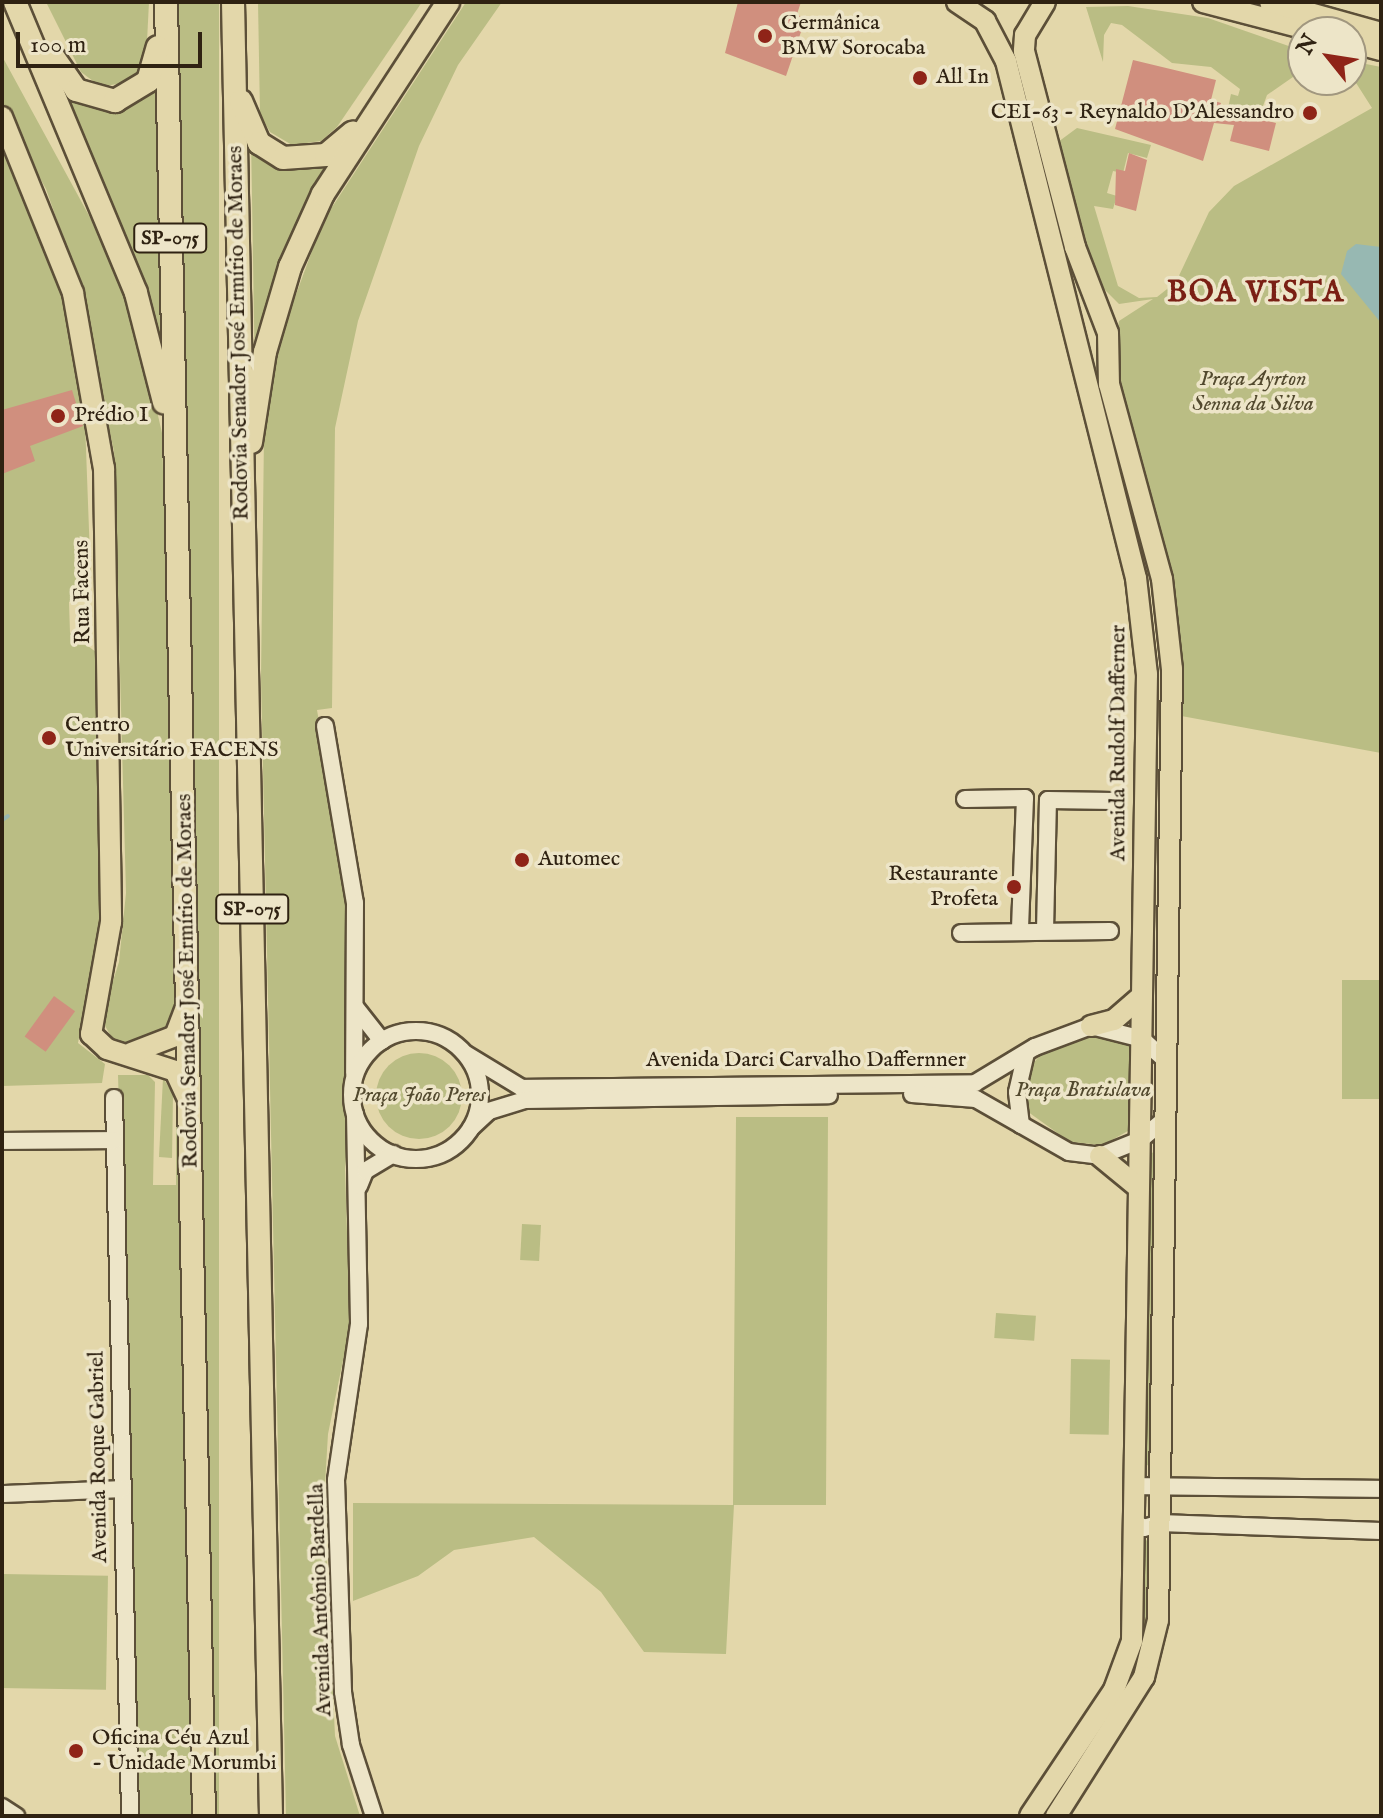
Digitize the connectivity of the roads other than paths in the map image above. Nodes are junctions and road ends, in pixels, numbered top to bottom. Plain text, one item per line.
1 (15, 2) edge
2 (29, 2) edge
3 (165, 2) edge
4 (233, 2) edge
5 (441, 2) edge
6 (448, 2) edge
7 (957, 2) edge
8 (1045, 2) edge
9 (1203, 2) edge
10 (1270, 2) edge
11 (1287, 24) edge
12 (1381, 33) edge
13 (234, 34) junction
14 (2, 117) edge
15 (1066, 298) junction
16 (1096, 299) junction
17 (1110, 354) junction
18 (1082, 362) junction
19 (175, 475) junction
20 (241, 502) junction
21 (325, 726) dead end
22 (965, 799) dead end
23 (1113, 801) dead end
24 (1020, 931) junction
25 (1045, 931) junction
26 (1110, 931) dead end
27 (961, 933) dead end
28 (190, 983) junction
29 (1142, 996) junction
30 (356, 1008) junction
31 (1091, 1026) junction
32 (1142, 1039) junction
33 (382, 1041) junction
34 (131, 1053) junction
35 (1026, 1053) junction
36 (466, 1054) junction
37 (1164, 1059) junction
38 (354, 1082) junction
39 (684, 1090) junction
40 (114, 1098) dead end
41 (355, 1114) junction
42 (192, 1119) junction
43 (1165, 1119) junction
44 (1021, 1125) junction
45 (471, 1128) junction
46 (114, 1140) junction
47 (1140, 1140) junction
48 (2, 1141) edge
49 (393, 1154) junction
50 (1100, 1156) junction
51 (359, 1187) junction
52 (1139, 1188) junction
53 (1136, 1479) junction
54 (1164, 1483) junction
55 (122, 1489) junction
56 (1381, 1489) edge
57 (2, 1494) edge
58 (1136, 1523) junction
59 (1160, 1523) junction
60 (1381, 1531) edge
61 (2, 1807) edge
62 (16, 1816) edge
63 (130, 1816) edge
64 (204, 1816) edge
65 (271, 1816) edge
66 (374, 1816) edge
67 (1030, 1816) edge
68 (1056, 1816) edge

1 - 19 highway
2 - 3 highway
3 - 19 highway, Rodovia Senador José Ermírio de Moraes / SP-075
4 - 13 highway, Rodovia Senador José Ermírio de Moraes / SP-075
5 - 13 highway
6 - 20 highway
7 - 15 main road, Avenida Rudolf Dafferner
8 - 16 main road
9 - 11 main road
10 - 12 main road
13 - 20 highway, Rodovia Senador José Ermírio de Moraes / SP-075
14 - 34 main road, Rua Facens
15 - 16 main road
15 - 18 main road, Avenida Rudolf Dafferner
16 - 17 main road
17 - 18 main road
17 - 37 main road
18 - 29 main road, Avenida Rudolf Dafferner
19 - 28 highway, Rodovia Senador José Ermírio de Moraes / SP-075
20 - 65 highway, Rodovia Senador José Ermírio de Moraes / SP-075
21 - 30 street
22 - 24 street
23 - 25 street
24 - 25 street
24 - 27 street
25 - 26 street
28 - 34 main road
28 - 42 highway, Rodovia Senador José Ermírio de Moraes / SP-075
29 - 31 main road
29 - 32 main road, Avenida Rudolf Dafferner
30 - 33 street
30 - 38 street
31 - 32 street
31 - 35 street, Avenida Darci Carvalho Daffernner
32 - 37 street
32 - 47 main road, Avenida Rudolf Dafferner
33 - 36 street
33 - 38 street
34 - 42 main road, Rua Facens
35 - 39 street, Avenida Darci Carvalho Daffernner
35 - 44 street
36 - 39 street, Avenida Darci Carvalho Daffernner
36 - 45 street
37 - 43 main road
38 - 41 street
39 - 44 street, Avenida Darci Carvalho Daffernner
39 - 45 street, Avenida Darci Carvalho Daffernner
40 - 46 street, Avenida Roque Gabriel
41 - 49 street
41 - 51 street, Avenida Antônio Bardella
42 - 64 highway, Rodovia Senador José Ermírio de Moraes / SP-075
43 - 47 street
43 - 54 main road
44 - 50 street, Avenida Darci Carvalho Daffernner
45 - 49 street
46 - 48 street
46 - 55 street, Avenida Roque Gabriel
47 - 50 street
47 - 52 main road, Avenida Rudolf Dafferner
49 - 51 street
50 - 52 main road
51 - 66 street, Avenida Antônio Bardella
52 - 53 main road, Avenida Rudolf Dafferner
53 - 54 street
53 - 58 main road, Avenida Rudolf Dafferner
54 - 56 street
54 - 59 main road
55 - 57 street
55 - 63 street, Avenida Roque Gabriel
58 - 59 street
58 - 67 main road, Avenida Rudolf Dafferner
59 - 60 street
59 - 68 main road
61 - 62 street

